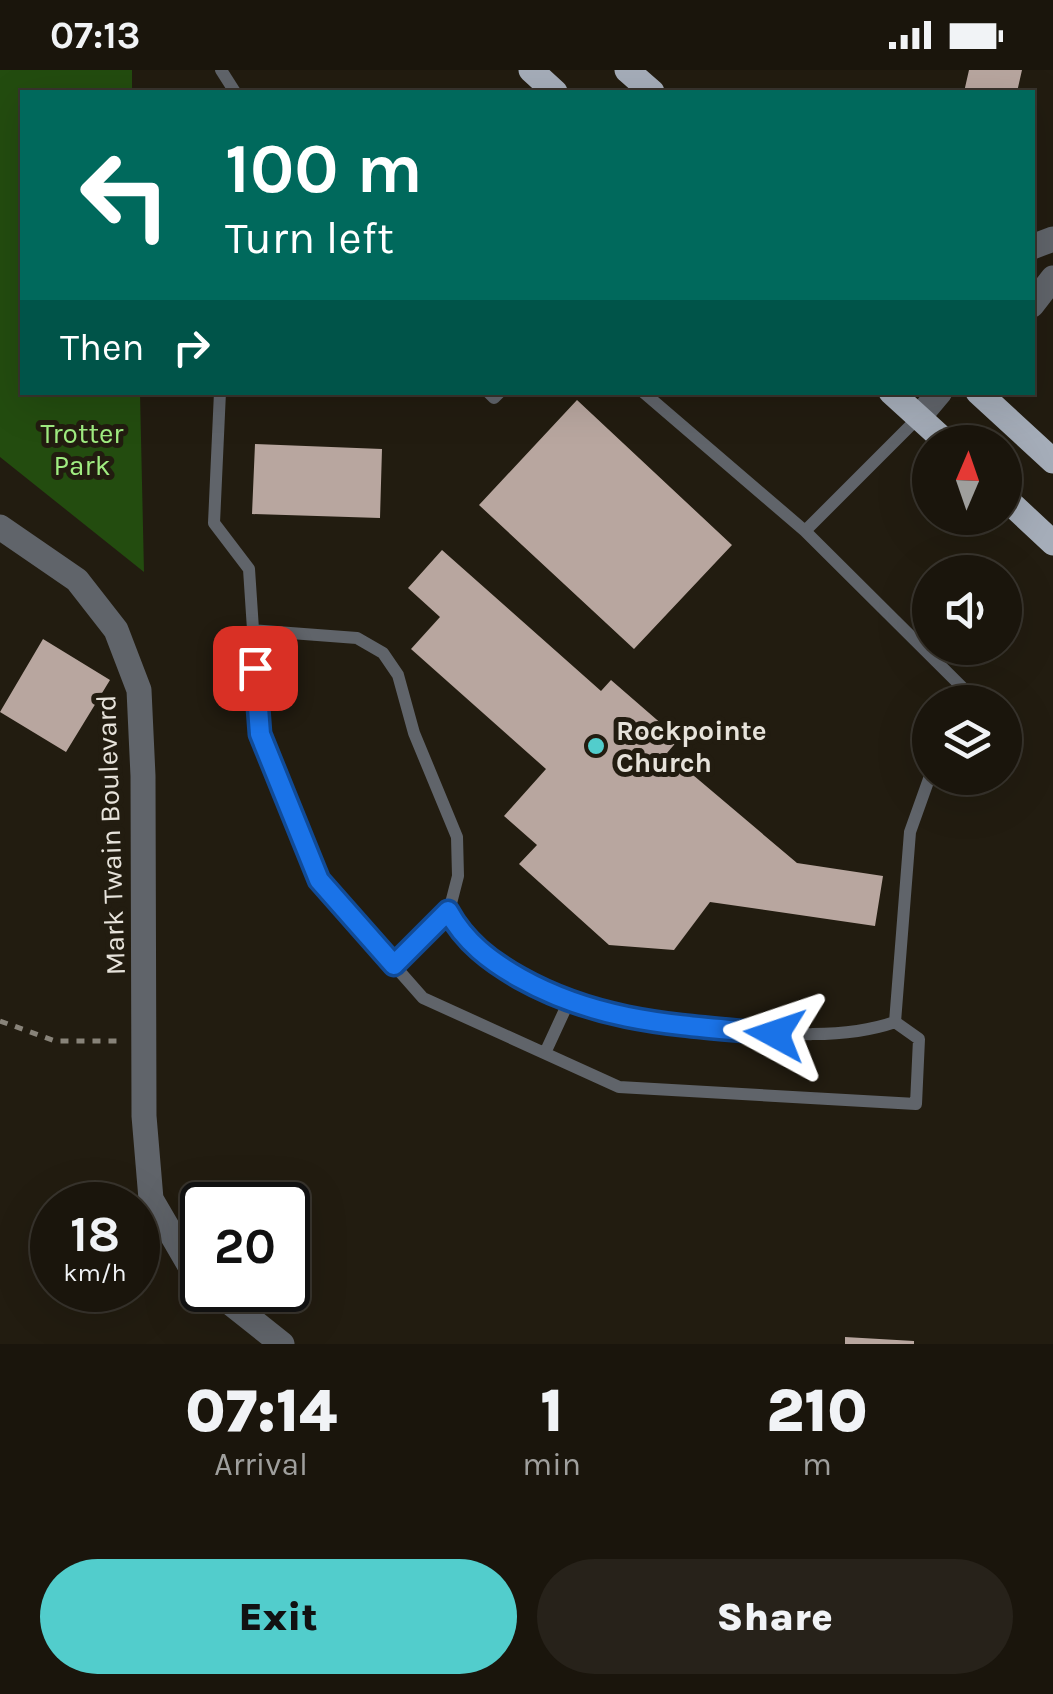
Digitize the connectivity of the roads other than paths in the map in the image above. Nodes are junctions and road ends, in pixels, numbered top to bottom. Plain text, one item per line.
1 (532, 70) edge
2 (627, 70) edge
3 (554, 90) edge
4 (650, 90) edge
5 (1053, 278) edge
6 (1035, 301) edge
7 (220, 395) edge
8 (646, 395) edge
9 (893, 395) edge
10 (938, 395) edge
11 (981, 395) edge
12 (919, 418) junction
13 (927, 425) edge
14 (1053, 462) edge
15 (1022, 514) edge
16 (0, 527) edge
17 (805, 531) junction
18 (1053, 543) edge
19 (252, 630) junction
20 (960, 685) edge
21 (923, 795) edge
22 (448, 911) junction
23 (394, 965) junction
24 (569, 1001) junction
25 (895, 1022) junction
26 (545, 1053) junction
27 (180, 1249) edge
28 (242, 1312) edge
29 (282, 1344) edge

1 - 3 main road
2 - 4 main road
5 - 6 street
7 - 19 lane
8 - 17 lane
9 - 12 main road
10 - 12 street
11 - 14 main road
12 - 13 main road
12 - 17 lane
15 - 18 main road
16 - 27 street, Mark Twain Boulevard
17 - 20 lane
19 - 22 lane
19 - 23 lane
21 - 25 lane
22 - 23 lane
22 - 24 lane
23 - 26 lane
24 - 25 lane
24 - 26 lane
25 - 26 lane
28 - 29 street

